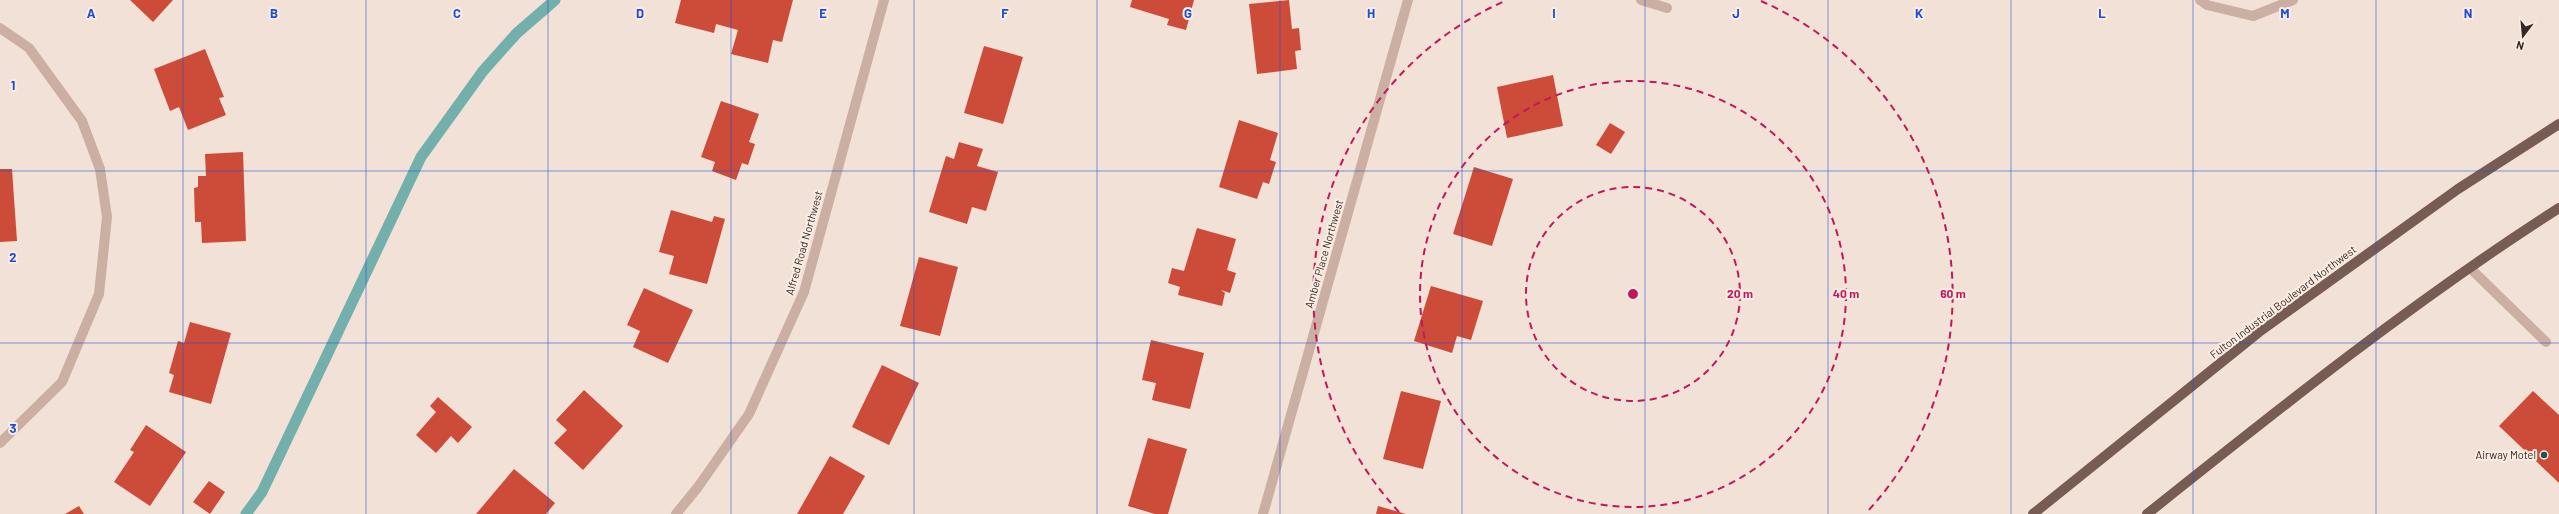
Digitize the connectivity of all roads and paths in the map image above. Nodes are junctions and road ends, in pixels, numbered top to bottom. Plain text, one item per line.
1 (884, 0) edge
2 (1408, 0) edge
3 (1641, 0) edge
4 (2200, 0) edge
5 (2293, 0) edge
6 (1666, 8) dead end
7 (0, 28) edge
8 (2559, 124) edge
9 (2559, 208) edge
10 (2470, 268) junction
11 (2546, 342) dead end
12 (0, 443) edge
13 (676, 514) edge
14 (1263, 514) edge
15 (2033, 514) edge
16 (2147, 514) edge

1 - 13 street, Alfred Road Northwest
2 - 14 street, Amber Place Northwest
3 - 6 street
4 - 5 street
7 - 12 street
8 - 15 main road, Fulton Industrial Boulevard Northwest
9 - 10 main road
10 - 11 street
10 - 16 main road

